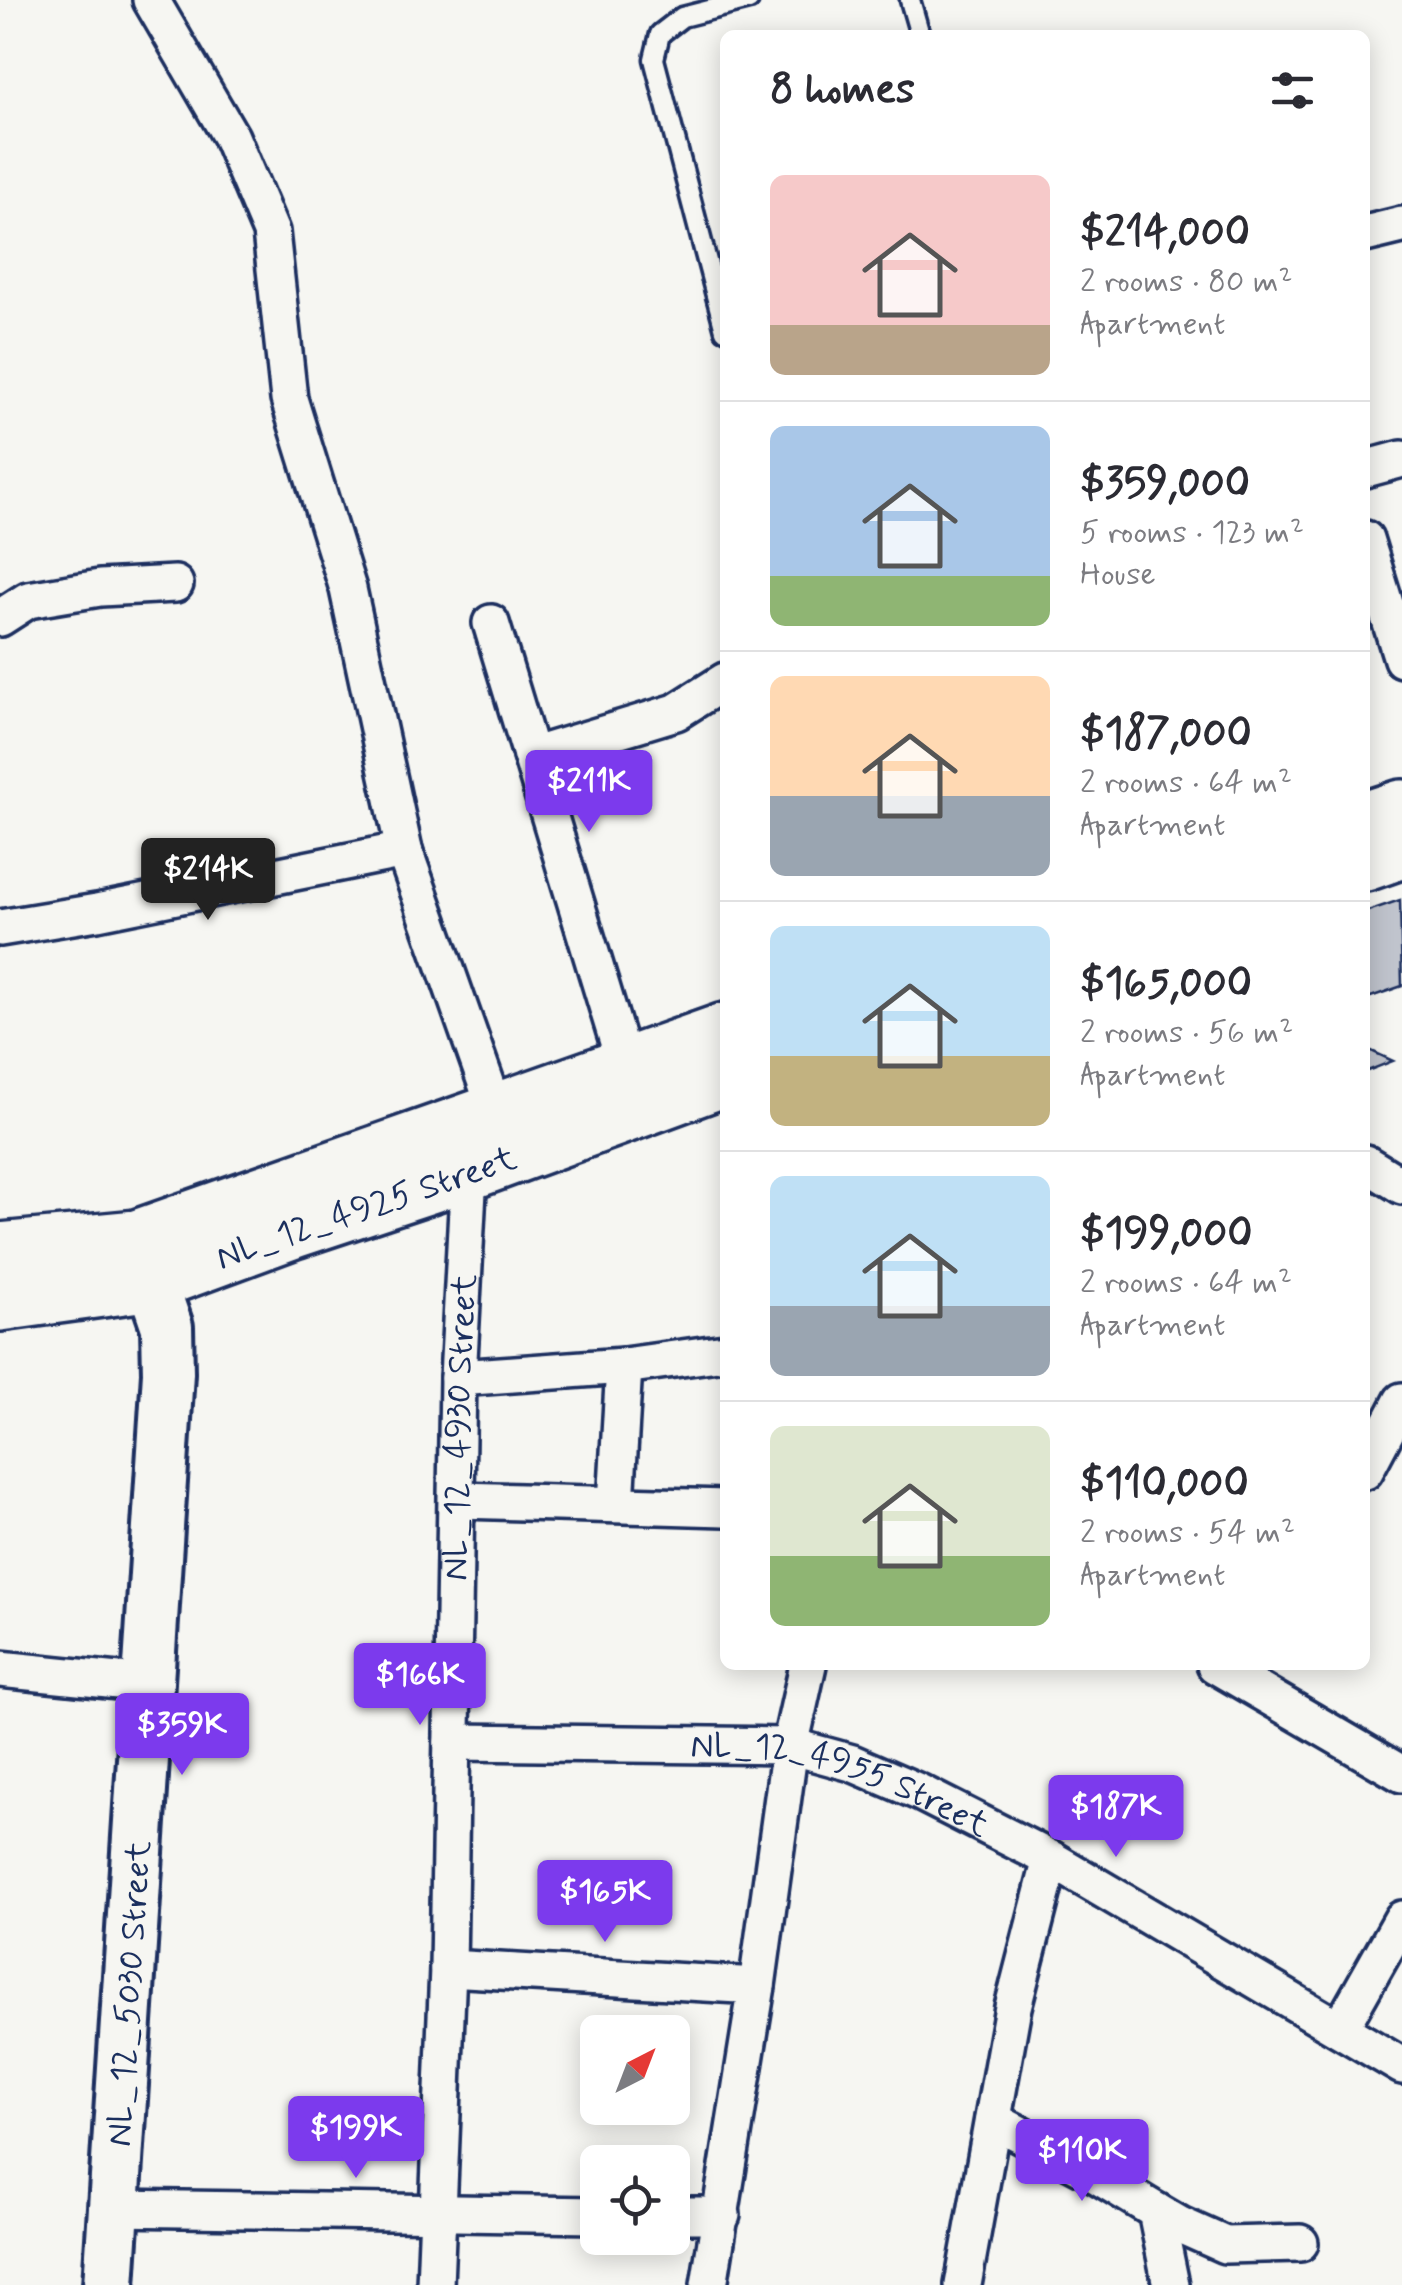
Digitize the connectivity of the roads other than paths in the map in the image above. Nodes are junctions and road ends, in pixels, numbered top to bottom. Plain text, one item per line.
1 (150, 0) edge
2 (749, 0) edge
3 (910, 0) edge
4 (919, 30) edge
5 (1402, 225) edge
6 (1370, 233) edge
7 (720, 311) edge
8 (1402, 459) edge
9 (1370, 468) edge
10 (1370, 555) edge
11 (175, 584) dead end
12 (0, 618) edge
13 (491, 623) dead end
14 (1402, 660) edge
15 (720, 684) edge
16 (531, 756) junction
17 (1402, 808) edge
18 (1370, 818) edge
19 (404, 850) junction
20 (1402, 850) edge
21 (1370, 861) edge
22 (0, 928) edge
23 (720, 1033) edge
24 (626, 1065) junction
25 (720, 1080) edge
26 (496, 1112) junction
27 (1370, 1166) edge
28 (469, 1172) junction
29 (1402, 1186) edge
30 (0, 1251) edge
31 (145, 1260) junction
32 (0, 1302) edge
33 (720, 1353) edge
34 (624, 1366) junction
35 (458, 1378) junction
36 (1402, 1401) edge
37 (1370, 1452) edge
38 (459, 1500) junction
39 (616, 1504) junction
40 (720, 1508) edge
41 (0, 1669) edge
42 (807, 1670) edge
43 (1252, 1674) edge
44 (148, 1684) junction
45 (452, 1742) junction
46 (790, 1746) junction
47 (1402, 1774) edge
48 (1051, 1860) junction
49 (1402, 1919) edge
50 (448, 1968) junction
51 (757, 1986) junction
52 (1340, 2029) junction
53 (1402, 2066) edge
54 (993, 2120) junction
55 (114, 2208) junction
56 (1156, 2211) junction
57 (436, 2215) junction
58 (580, 2215) edge
59 (690, 2215) edge
60 (722, 2215) junction
61 (1300, 2243) dead end
62 (109, 2285) edge
63 (435, 2285) edge
64 (709, 2285) edge
65 (964, 2285) edge
66 (1171, 2285) edge

1 - 19 street
2 - 7 lane
3 - 4 lane
5 - 6 street
8 - 9 street
10 - 14 street
11 - 12 street
13 - 16 street
15 - 16 street
16 - 24 street
17 - 18 main road
19 - 22 street
19 - 26 street
20 - 21 main road
23 - 24 main road, NL_12_4925 Street
24 - 26 main road, NL_12_4925 Street
25 - 28 main road, NL_12_4925 Street
26 - 31 main road, NL_12_4925 Street
27 - 29 street
28 - 31 main road, NL_12_4925 Street
28 - 35 street, NL_12_4930 Street
30 - 31 main road, NL_12_4925 Street
31 - 32 main road, NL_12_4925 Street
31 - 44 street, NL_12_5030 Street
33 - 34 street
34 - 35 street
34 - 39 street
35 - 38 street, NL_12_4930 Street
36 - 37 street
38 - 39 street
38 - 45 street, NL_12_4930 Street
39 - 40 street
41 - 44 street
42 - 46 street
43 - 47 street
44 - 55 street, NL_12_5030 Street
45 - 46 street, NL_12_4955 Street
45 - 50 street, NL_12_4930 Street
46 - 48 street, NL_12_4955 Street
46 - 51 street
48 - 52 street, NL_12_4955 Street
48 - 54 street
49 - 52 street
50 - 51 street
50 - 57 street, NL_12_4930 Street
51 - 60 street
52 - 53 street, NL_12_4955 Street
54 - 56 street
54 - 65 street
55 - 57 street
55 - 62 street, NL_12_5030 Street
56 - 61 street
56 - 66 street
57 - 58 street
57 - 63 street, NL_12_4930 Street
59 - 60 street
60 - 64 street

